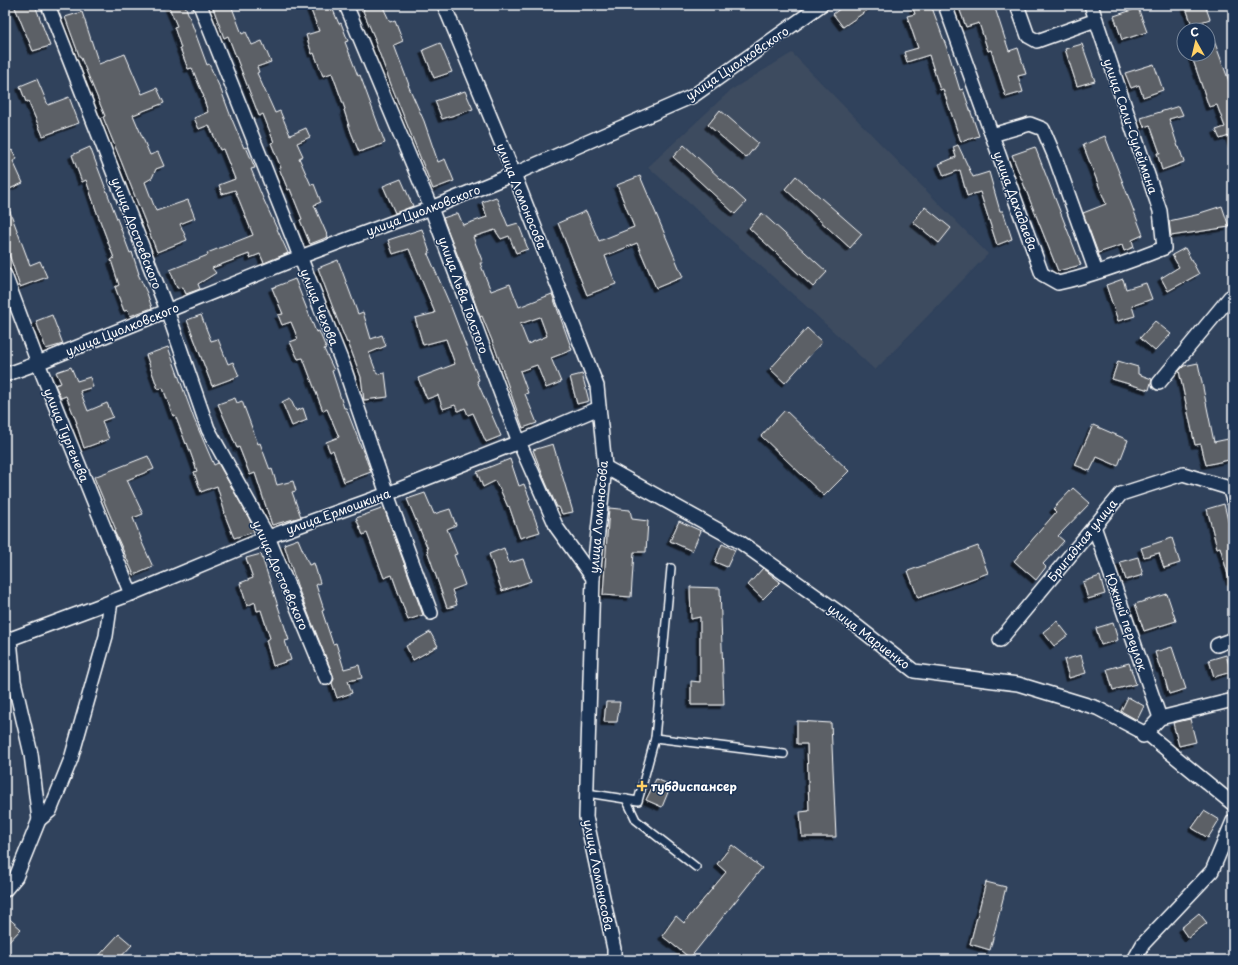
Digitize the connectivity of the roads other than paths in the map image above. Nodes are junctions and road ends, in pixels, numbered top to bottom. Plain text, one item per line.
1 (48, 5) edge
2 (200, 5) edge
3 (346, 5) edge
4 (444, 5) edge
5 (821, 5) edge
6 (945, 5) edge
7 (1018, 5) edge
8 (1091, 5) edge
9 (1096, 20) junction
10 (992, 135) junction
11 (514, 174) junction
12 (431, 208) junction
13 (1164, 248) joint
14 (300, 257) junction
15 (1096, 272) junction
16 (5, 275) edge
17 (1233, 296) edge
18 (167, 310) junction
19 (38, 363) junction
20 (5, 375) edge
21 (1159, 383) dead end
22 (600, 408) junction
23 (519, 442) junction
24 (605, 467) junction
25 (1232, 492) edge
26 (387, 494) junction
27 (1094, 526) junction
28 (268, 537) junction
29 (671, 568) dead end
30 (593, 578) junction
31 (131, 594) junction
32 (111, 602) junction
33 (431, 613) dead end
34 (1233, 639) edge
35 (1000, 640) dead end
36 (1217, 645) dead end
37 (326, 678) dead end
38 (1233, 700) edge
39 (1160, 718) junction
40 (1144, 735) junction
41 (656, 738) junction
42 (784, 754) dead end
43 (587, 793) junction
44 (626, 799) junction
45 (1233, 804) edge
46 (39, 820) junction
47 (1233, 822) edge
48 (696, 867) dead end
49 (5, 890) edge
50 (614, 960) edge
51 (1134, 960) edge

1 - 18 street, улица Достоевского
2 - 14 street, улица Чехова
3 - 12 street, улица Льва Толстого
4 - 11 street, улица Ломоносова
5 - 11 street, улица Циолковского
6 - 10 street, улица Дахадаева
7 - 9 street
8 - 9 street, улица Сали-Сулеймана
9 - 13 street, улица Сали-Сулеймана
10 - 15 street, улица Дахадаева
10 - 15 street
11 - 12 street, улица Циолковского
11 - 22 street, улица Ломоносова
12 - 14 street, улица Циолковского
12 - 23 street, улица Льва Толстого
13 - 15 street, улица Дахадаева
14 - 18 street, улица Циолковского
14 - 26 street, улица Чехова
16 - 19 street, улица Тургенева
17 - 21 street
18 - 19 street, улица Циолковского
18 - 28 street, улица Достоевского
19 - 20 street, улица Циолковского
19 - 31 street, улица Тургенева
22 - 23 street, улица Ермошкина
22 - 24 street, улица Ломоносова
23 - 26 street, улица Ермошкина
23 - 30 street, улица Льва Толстого
24 - 30 street, улица Ломоносова
24 - 40 street, улица Мариенко
25 - 27 street, Бригадная улица
26 - 28 street, улица Ермошкина
26 - 33 street, улица Чехова
27 - 35 street, Бригадная улица
27 - 39 street, Южный переулок
28 - 31 street, улица Ермошкина
28 - 37 street, улица Достоевского
29 - 41 lane
30 - 43 street, улица Ломоносова
31 - 32 street, улица Ермошкина
32 - 46 street
32 - 46 street, улица Ермошкина
34 - 36 street
38 - 39 street
39 - 40 street
40 - 45 street, улица Мариенко
41 - 42 lane
41 - 44 lane
43 - 44 lane
43 - 50 street, улица Ломоносова
44 - 48 lane
46 - 49 street
47 - 51 street

